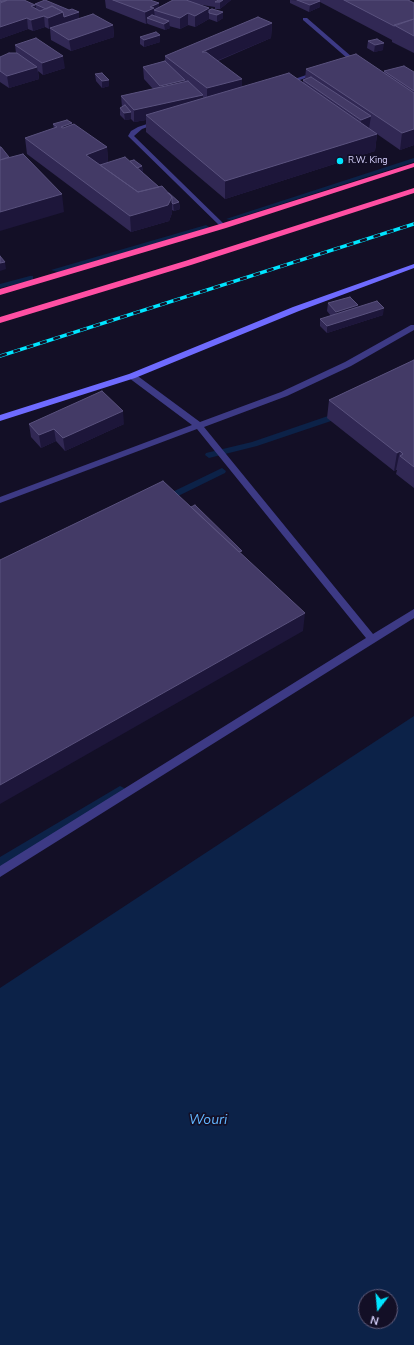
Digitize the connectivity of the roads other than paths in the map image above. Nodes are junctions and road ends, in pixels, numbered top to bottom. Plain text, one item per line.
1 (305, 19) dead end
2 (336, 68) edge
3 (322, 72) edge
4 (281, 84) edge
5 (162, 120) edge
6 (414, 165) edge
7 (414, 190) edge
8 (222, 226) junction
9 (414, 266) edge
10 (0, 292) edge
11 (0, 320) edge
12 (414, 327) edge
13 (132, 376) junction
14 (0, 418) edge
15 (199, 426) junction
16 (0, 500) edge
17 (414, 613) edge
18 (372, 640) junction
19 (0, 872) edge

1 - 2 street
3 - 4 street
5 - 8 street
6 - 8 highway
7 - 11 highway
8 - 10 highway
9 - 13 street
12 - 15 street
13 - 14 street
13 - 15 street
15 - 16 street
15 - 18 street
17 - 18 street
18 - 19 street

